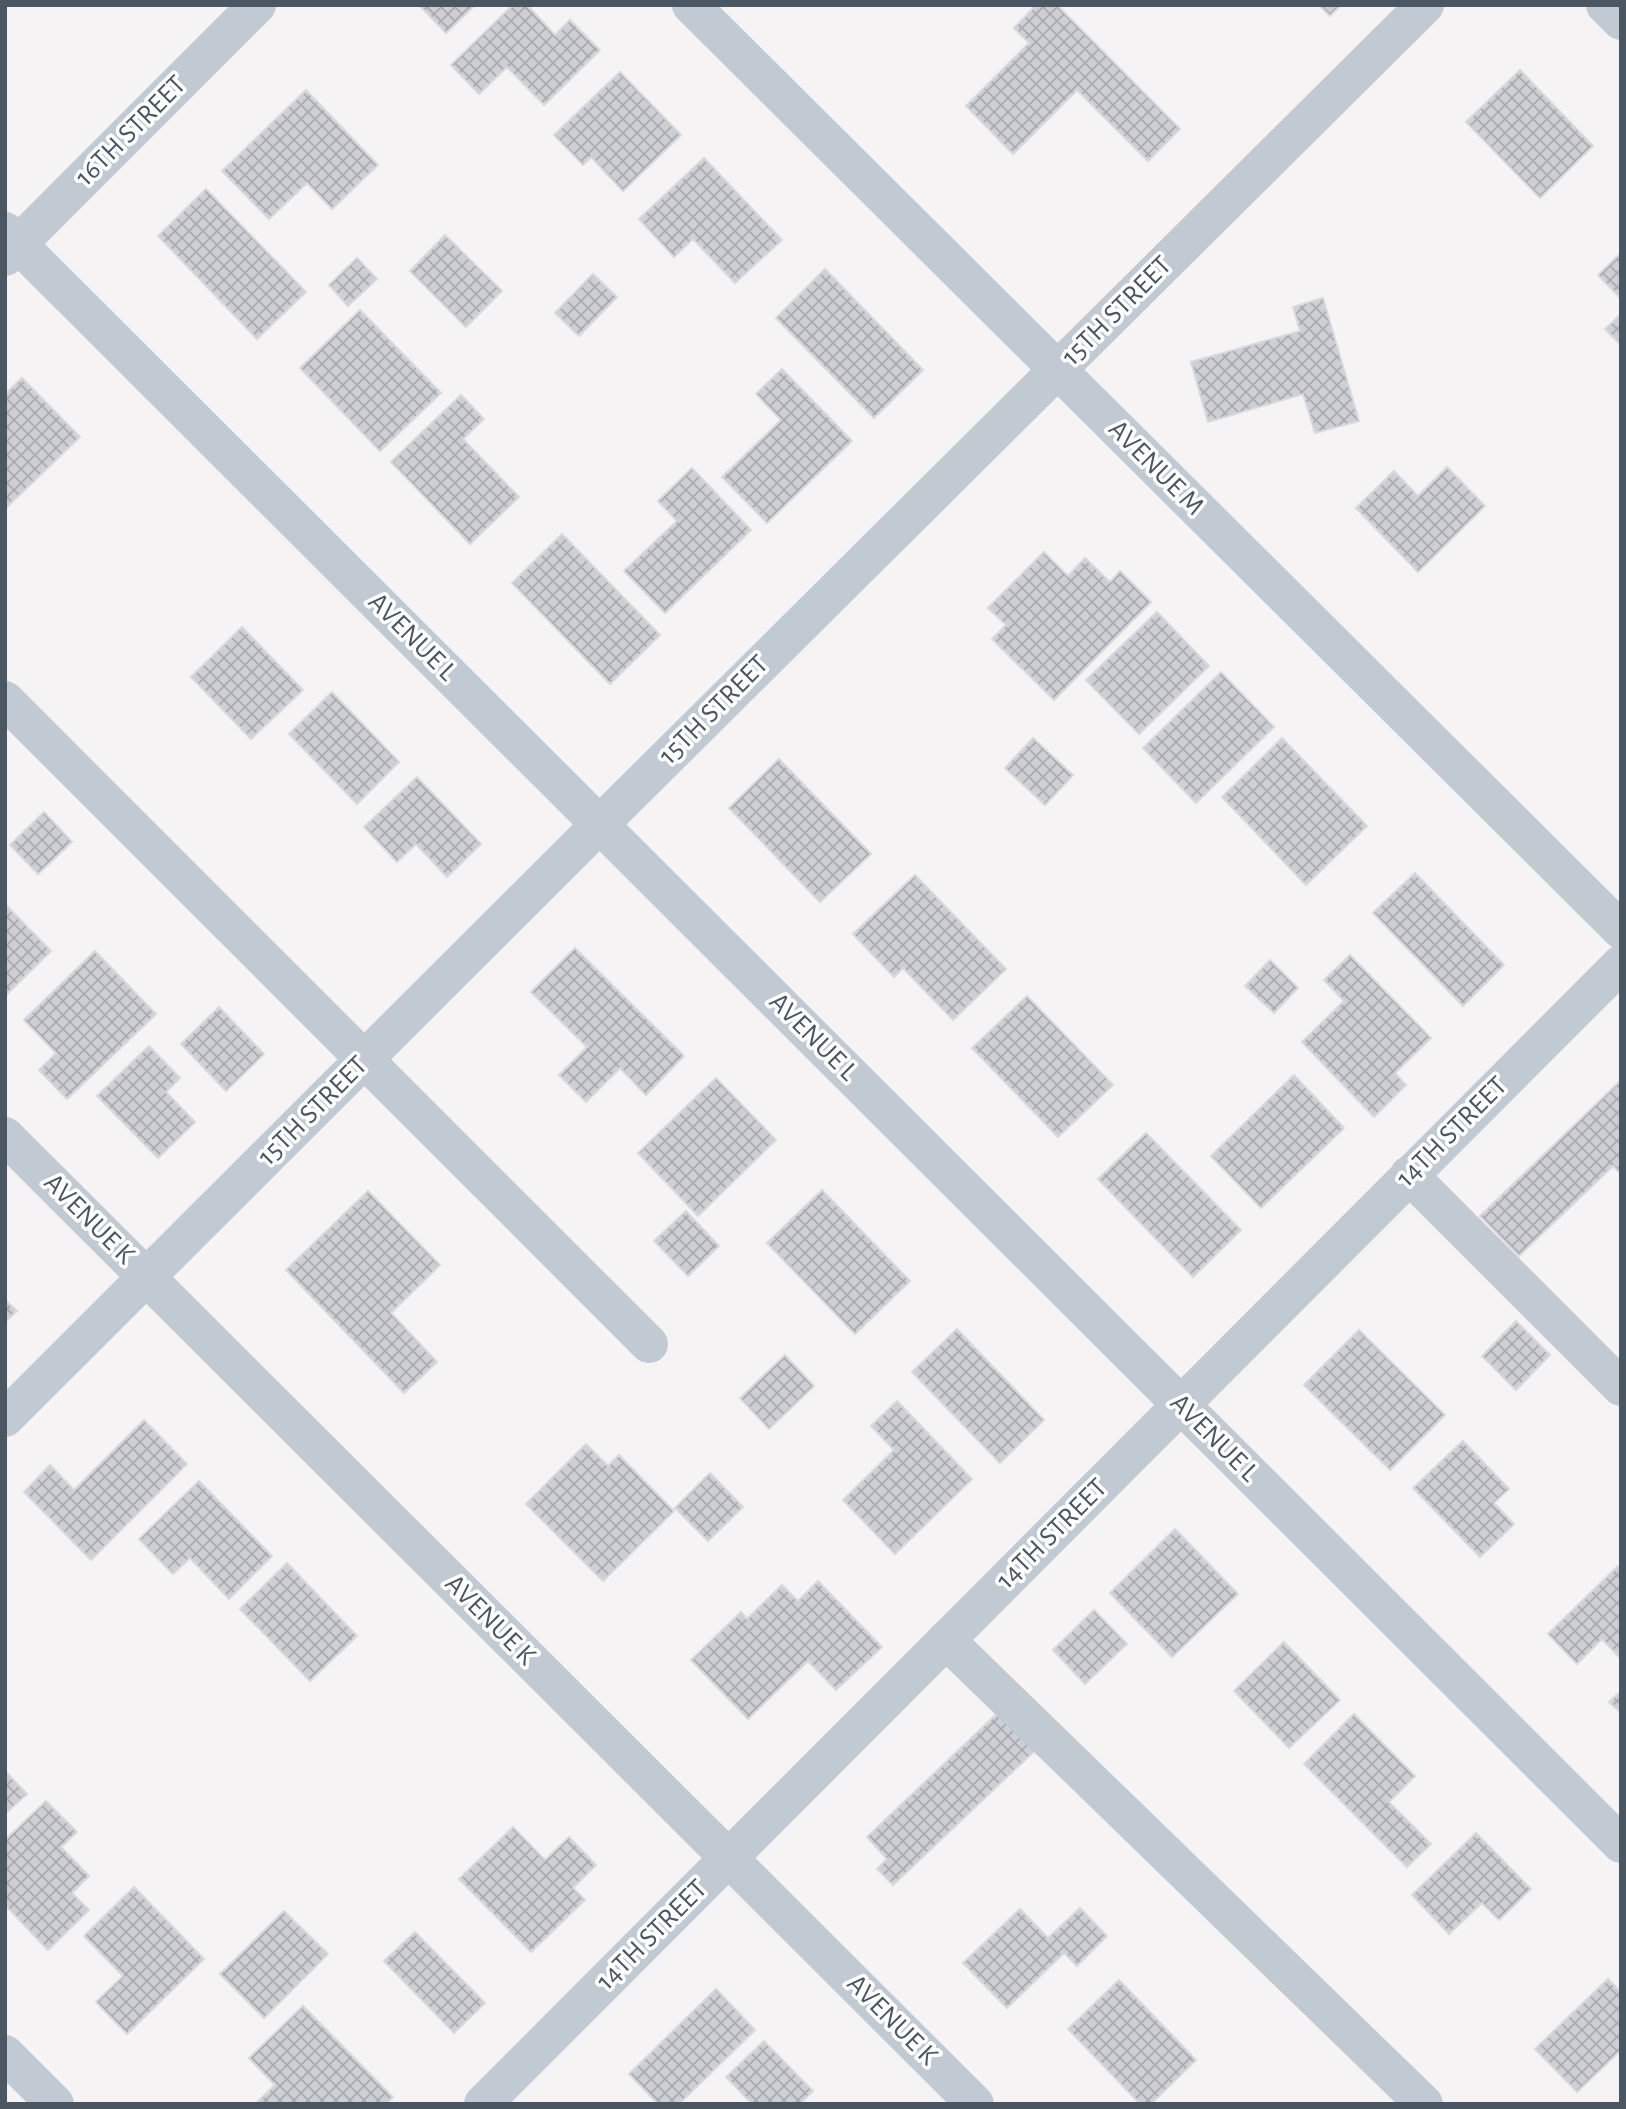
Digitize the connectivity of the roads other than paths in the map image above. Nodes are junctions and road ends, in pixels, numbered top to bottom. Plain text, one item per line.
1 (257, 5) edge
2 (691, 5) edge
3 (1425, 5) edge
4 (1605, 5) edge
5 (1621, 21) edge
6 (10, 244) edge
7 (1057, 370) junction
8 (5, 700) edge
9 (600, 824) junction
10 (1621, 930) edge
11 (1621, 964) edge
12 (364, 1060) junction
13 (5, 1136) edge
14 (1409, 1175) junction
15 (146, 1277) junction
16 (649, 1344) dead end
17 (1621, 1387) edge
18 (1181, 1405) junction
19 (5, 1418) edge
20 (946, 1640) junction
21 (1621, 1844) edge
22 (729, 1858) junction
23 (5, 2054) edge
24 (494, 2100) edge
25 (55, 2104) edge
26 (975, 2104) edge
27 (1424, 2104) edge

1 - 6 street, 16TH STREET
2 - 7 street, AVENUE M
3 - 7 street, 15TH STREET
4 - 5 street
6 - 9 street, AVENUE L
7 - 9 street, 15TH STREET
7 - 10 street, AVENUE M
8 - 12 street
9 - 12 street, 15TH STREET
9 - 18 street, AVENUE L
11 - 14 street, 14TH STREET
12 - 15 street, 15TH STREET
12 - 16 street
13 - 15 street, AVENUE K
14 - 17 street
14 - 18 street, 14TH STREET
15 - 19 street, 15TH STREET
15 - 22 street, AVENUE K
18 - 20 street, 14TH STREET
18 - 21 street, AVENUE L
20 - 22 street, 14TH STREET
20 - 27 street
22 - 24 street, 14TH STREET
22 - 26 street, AVENUE K
23 - 25 street

